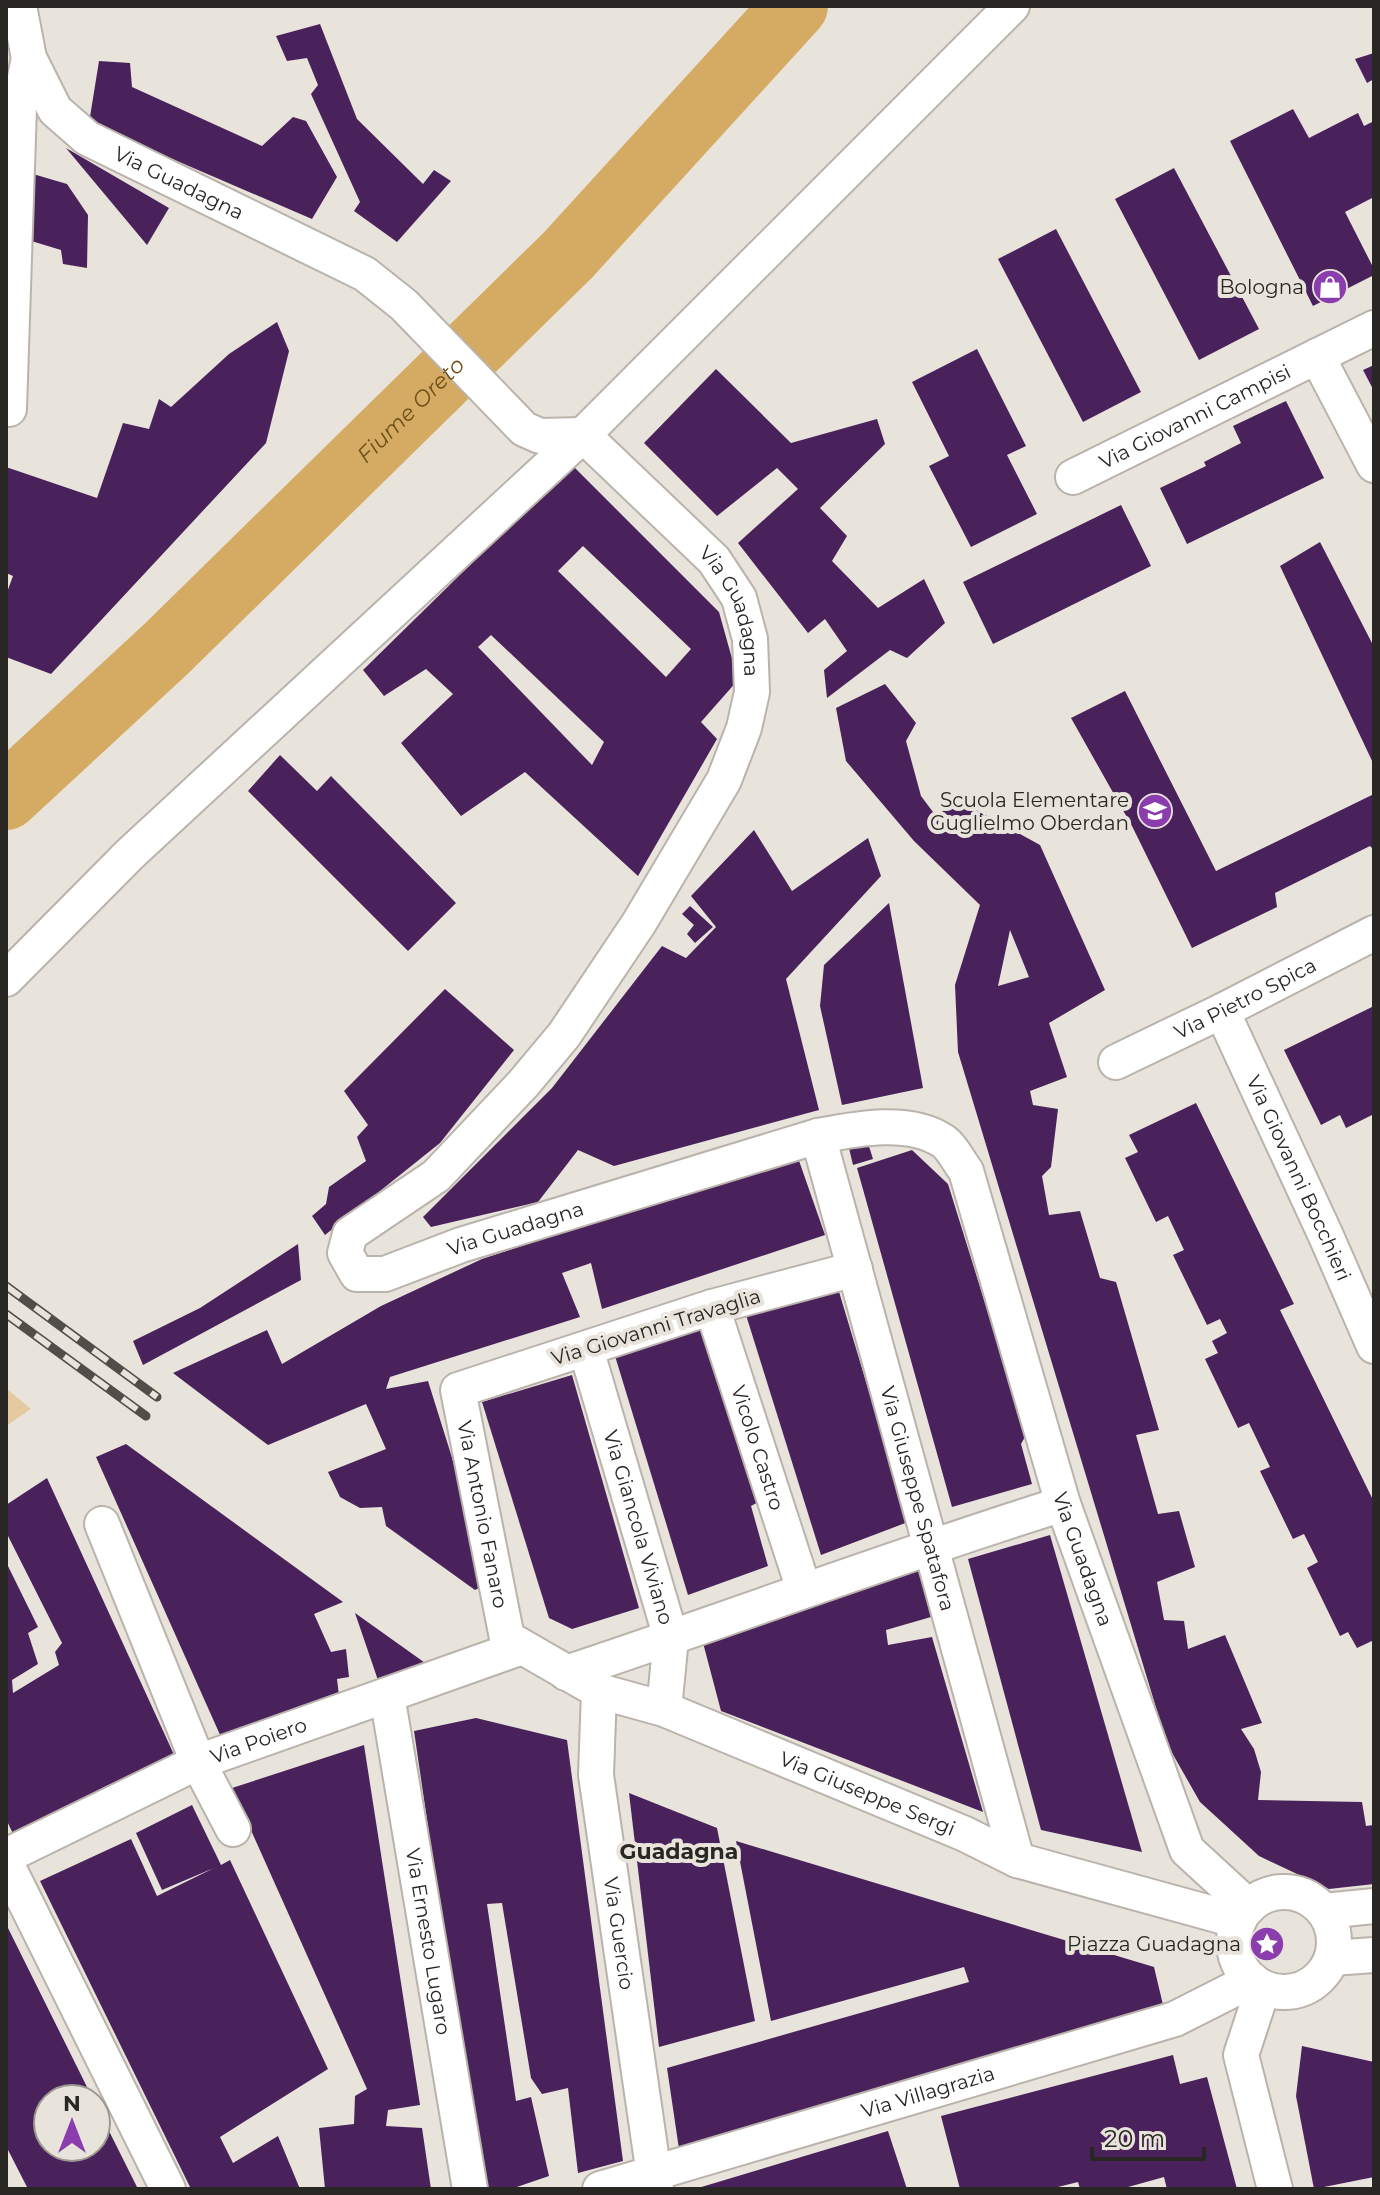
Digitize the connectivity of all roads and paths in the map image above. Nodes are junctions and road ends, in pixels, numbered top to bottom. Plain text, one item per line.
1 (19, 6) edge
2 (1012, 6) edge
3 (29, 58) junction
4 (1374, 328) edge
5 (1317, 356) junction
6 (9, 409) dead end
7 (583, 435) junction
8 (1374, 465) edge
9 (1073, 477) dead end
10 (1374, 933) edge
11 (6, 979) edge
12 (1222, 1011) junction
13 (1116, 1062) dead end
14 (818, 1136) junction
15 (855, 1269) junction
16 (712, 1307) junction
17 (1374, 1346) edge
18 (586, 1349) junction
19 (458, 1390) joint
20 (1063, 1504) junction
21 (102, 1524) dead end
22 (931, 1545) junction
23 (804, 1590) junction
24 (671, 1638) junction
25 (514, 1642) junction
26 (566, 1673) junction
27 (599, 1691) junction
28 (387, 1695) junction
29 (664, 1709) junction
30 (198, 1762) junction
31 (233, 1829) dead end
32 (6, 1856) edge
33 (1017, 1860) junction
34 (6, 1863) edge
35 (1374, 1906) edge
36 (1324, 1911) junction
37 (1244, 1914) junction
38 (1374, 1955) edge
39 (1332, 1958) junction
40 (1257, 1984) junction
41 (655, 2181) edge
42 (168, 2189) edge
43 (470, 2189) edge
44 (600, 2189) edge
45 (1275, 2189) edge

1 - 3 street, Via Guadagna
2 - 7 street
3 - 6 street
3 - 7 street, Via Guadagna
4 - 5 street, Via Giovanni Campisi
5 - 8 street
5 - 9 street, Via Giovanni Campisi
7 - 11 street
7 - 14 street, Via Guadagna
10 - 12 street, Via Pietro Spica
12 - 13 street, Via Pietro Spica
12 - 17 street, Via Giovanni Bocchieri
14 - 15 street, Via Giuseppe Spatafora
14 - 20 street, Via Guadagna
15 - 16 street, Via Giovanni Travaglia
15 - 22 street, Via Giuseppe Spatafora
16 - 18 street, Via Giovanni Travaglia
16 - 23 street, Vicolo Castro
18 - 19 street, Via Giovanni Travaglia
18 - 24 street, Via Giancola Viviano
19 - 25 street, Via Antonio Fanaro
20 - 22 street
20 - 37 street, Via Guadagna
21 - 30 street
22 - 23 street
22 - 33 street, Via Giuseppe Spatafora
23 - 24 street
24 - 26 street
24 - 29 street, Via Giancola Viviano
25 - 26 street, Via Giuseppe Sergi
25 - 28 street, Via Poiero
26 - 27 street, Via Giuseppe Sergi
27 - 29 street, Via Giuseppe Sergi
27 - 41 street, Via Guercio
28 - 30 street, Via Poiero
28 - 43 street, Via Ernesto Lugaro
29 - 33 street, Via Giuseppe Sergi
30 - 31 street
30 - 32 street, Via Poiero
33 - 37 street, Via Giuseppe Sergi
34 - 42 street
35 - 36 street
36 - 37 street
36 - 39 street
37 - 40 street
38 - 39 street
39 - 40 street
40 - 41 street, Via Villagrazia
40 - 45 street
41 - 44 street, Via Villagrazia

